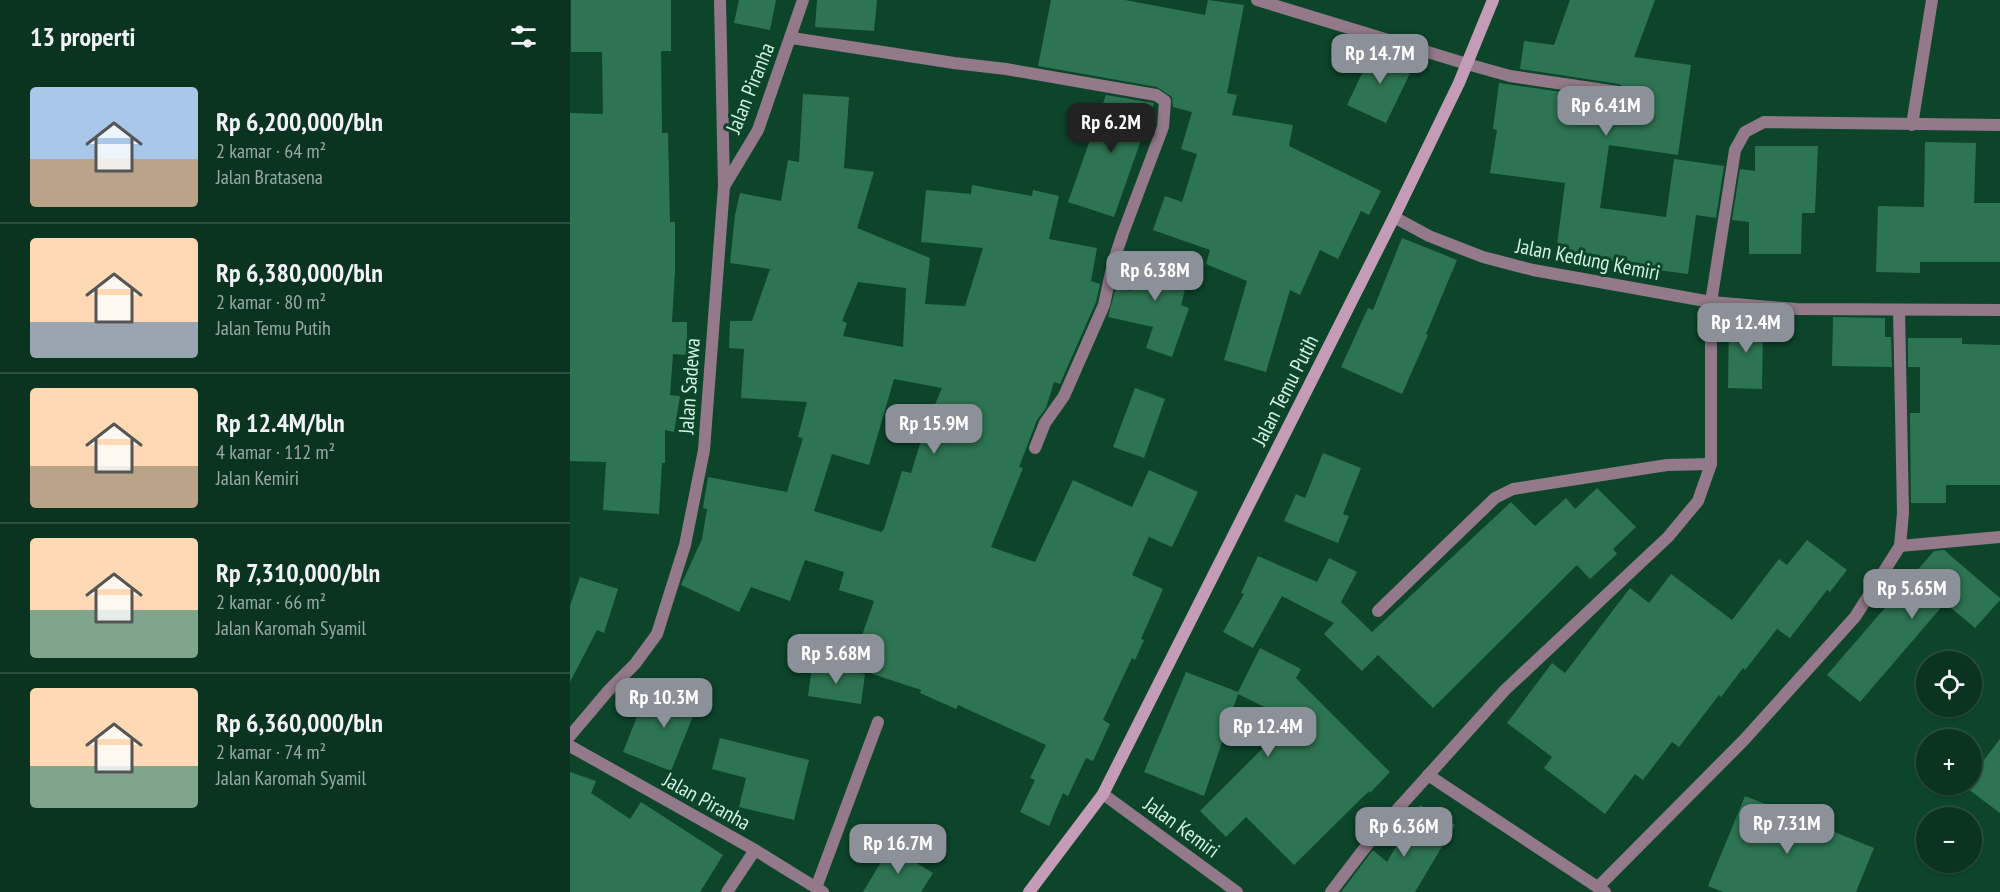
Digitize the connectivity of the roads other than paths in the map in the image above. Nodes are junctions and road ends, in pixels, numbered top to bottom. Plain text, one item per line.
1 (720, 0) edge
2 (803, 0) edge
3 (1257, 0) edge
4 (1494, 0) edge
5 (1932, 0) edge
6 (792, 38) junction
7 (1467, 64) junction
8 (1618, 92) dead end
9 (1912, 124) junction
10 (2000, 125) edge
11 (724, 186) junction
12 (1394, 217) junction
13 (1712, 303) junction
14 (1899, 310) junction
15 (2000, 310) edge
16 (1035, 448) dead end
17 (1711, 464) junction
18 (2000, 537) edge
19 (1900, 546) junction
20 (1378, 611) dead end
21 (878, 722) dead end
22 (570, 736) edge
23 (570, 747) edge
24 (1428, 775) junction
25 (1103, 794) junction
26 (755, 850) junction
27 (819, 890) edge
28 (1601, 890) edge
29 (727, 892) edge
30 (1029, 892) edge
31 (1237, 892) edge
32 (1331, 892) edge

1 - 11 street, Jalan Sadewa
2 - 6 street, Jalan Piranha
3 - 7 street
4 - 7 street, Jalan Temu Putih
5 - 9 street
6 - 11 street, Jalan Piranha
6 - 16 street
7 - 8 street
7 - 12 street, Jalan Temu Putih
9 - 10 street
9 - 13 street
11 - 22 street, Jalan Sadewa
12 - 13 street, Jalan Kedung Kemiri
12 - 25 street, Jalan Temu Putih
13 - 14 street, Jalan Kedung Kemiri
13 - 17 street
14 - 15 street, Jalan Kedung Kemiri
14 - 19 street
17 - 20 street
17 - 24 street
18 - 19 street
19 - 28 street
21 - 27 street
23 - 26 street, Jalan Piranha
24 - 28 street
24 - 32 street
25 - 30 street, Jalan Temu Putih
25 - 31 street, Jalan Kemiri
26 - 27 street, Jalan Piranha
26 - 29 street

